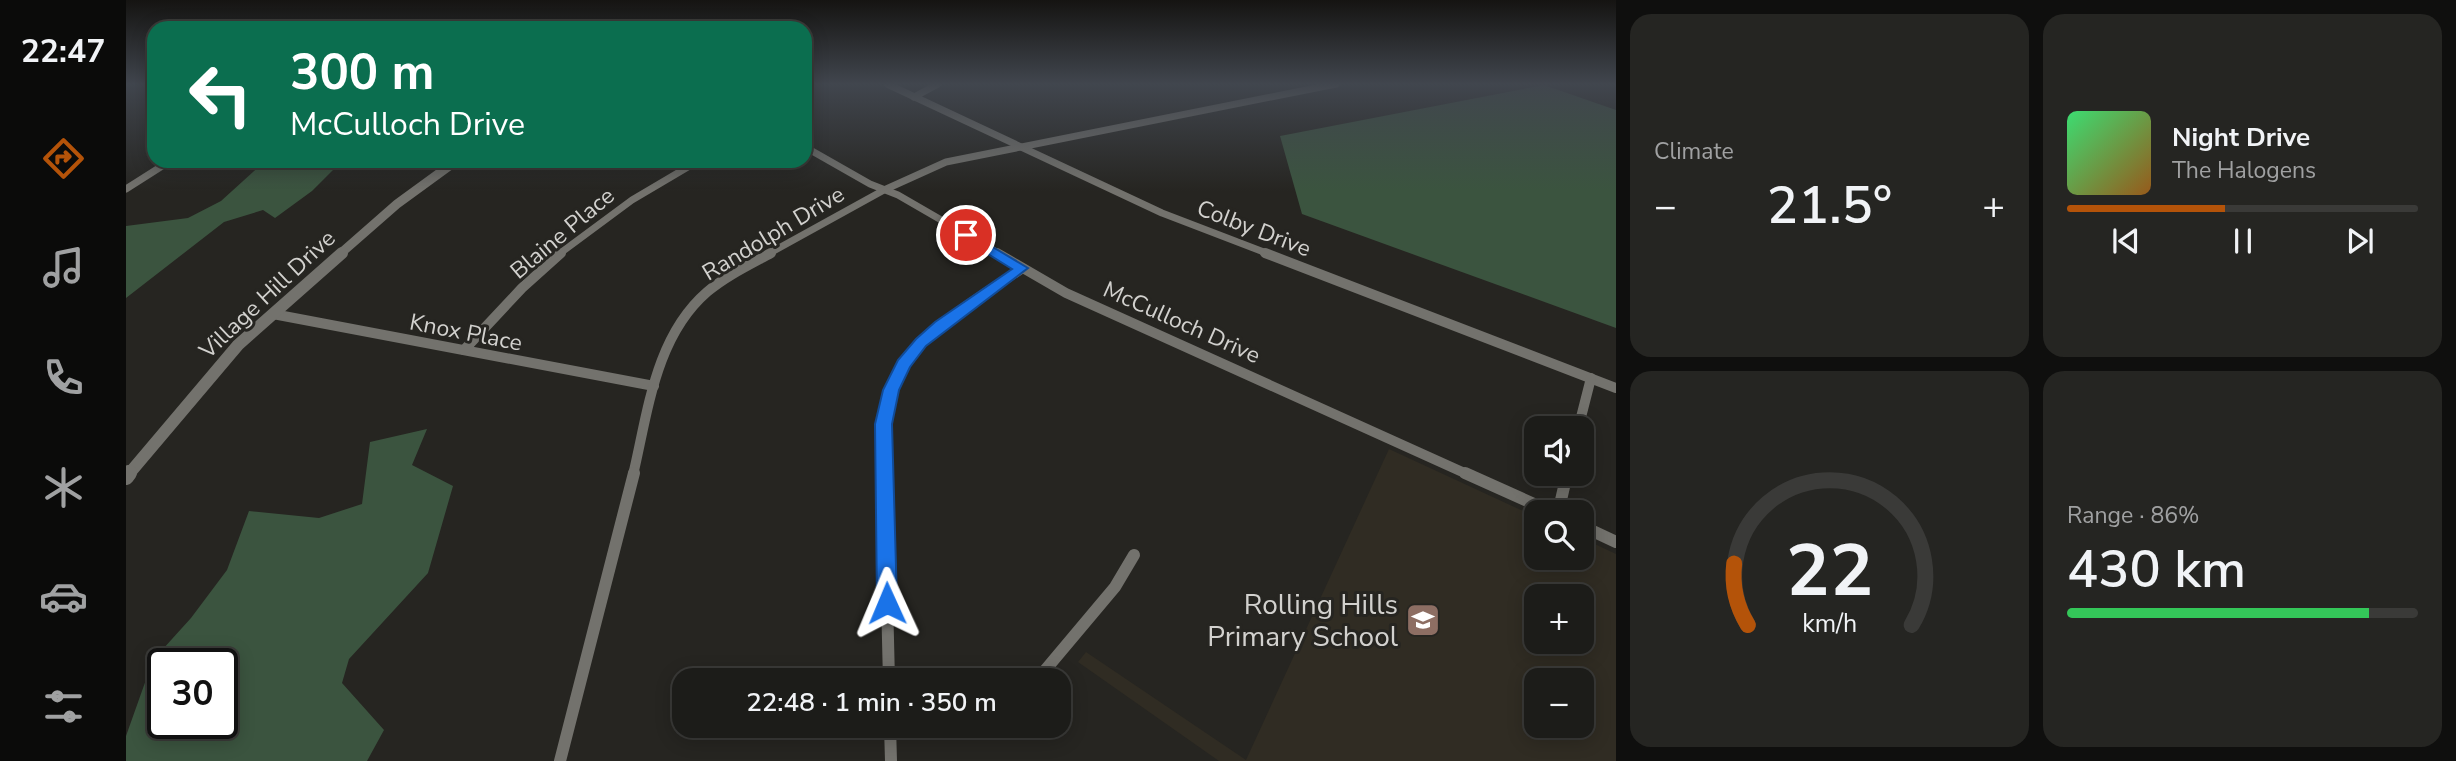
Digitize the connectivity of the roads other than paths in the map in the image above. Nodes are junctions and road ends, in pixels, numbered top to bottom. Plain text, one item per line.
1 (962, 120) edge
2 (1163, 120) edge
3 (1022, 148) junction
4 (812, 152) edge
5 (159, 168) edge
6 (446, 168) edge
7 (686, 168) edge
8 (126, 189) edge
9 (884, 190) junction
10 (1021, 268) junction
11 (272, 314) junction
12 (464, 350) junction
13 (1591, 378) junction
14 (653, 386) junction
15 (1616, 388) edge
16 (1581, 416) edge
17 (126, 478) edge
18 (1527, 500) edge
19 (1594, 532) edge
20 (1616, 542) edge
21 (1134, 555) dead end
22 (889, 668) edge
23 (1047, 668) edge
24 (890, 738) edge
25 (560, 761) edge
26 (891, 761) edge

1 - 3 street, Colby Drive
2 - 3 street, Randolph Drive
3 - 9 street, Randolph Drive
3 - 13 street, Colby Drive
4 - 9 street, McCulloch Drive
5 - 8 street
6 - 11 street, Village Hill Drive
7 - 12 street, Blaine Place
9 - 10 street, McCulloch Drive
9 - 14 street, Randolph Drive
10 - 18 street, McCulloch Drive
10 - 22 street
11 - 12 street, Knox Place
11 - 17 street, Village Hill Drive
12 - 14 street, Knox Place
13 - 15 street, Colby Drive
13 - 16 street
14 - 25 street, Randolph Drive
19 - 20 street
21 - 23 street
24 - 26 street

